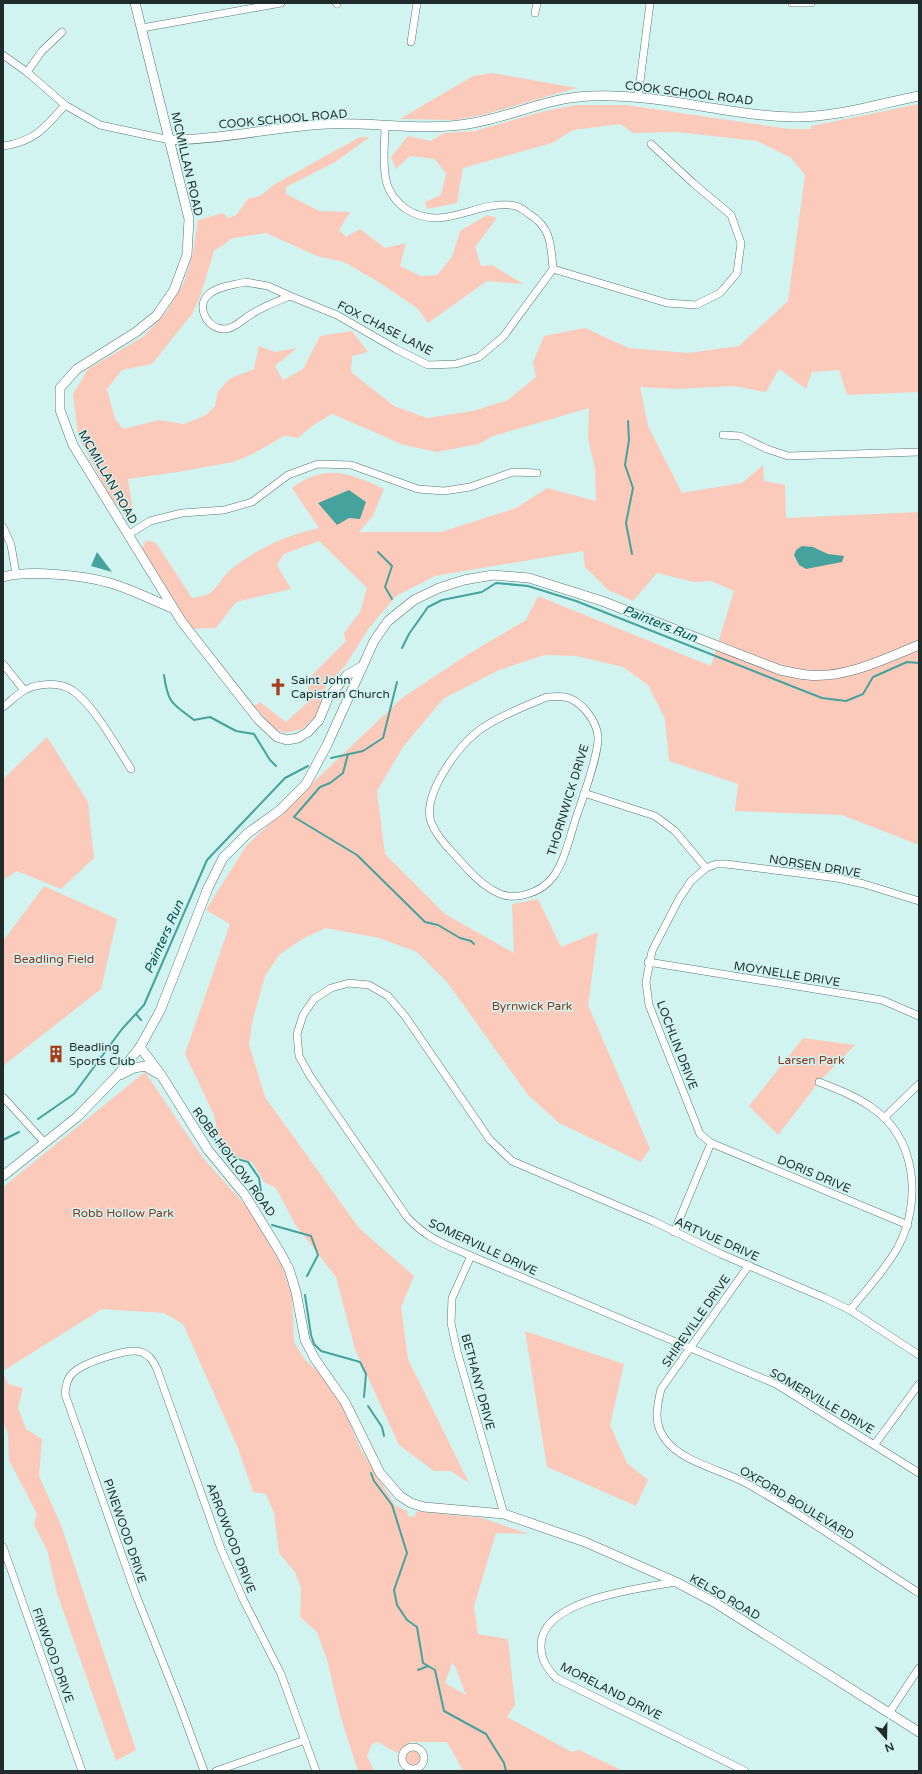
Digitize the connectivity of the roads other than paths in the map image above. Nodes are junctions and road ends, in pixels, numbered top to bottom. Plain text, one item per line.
1 (135, 3) edge
2 (281, 3) edge
3 (417, 3) edge
4 (537, 3) edge
5 (650, 3) edge
6 (792, 3) edge
7 (812, 3) edge
8 (535, 13) dead end
9 (142, 28) junction
10 (62, 32) dead end
11 (411, 42) dead end
12 (3, 55) edge
13 (27, 72) junction
14 (919, 96) edge
15 (638, 97) junction
16 (65, 105) junction
17 (385, 125) junction
18 (170, 140) junction
19 (651, 144) dead end
20 (3, 146) edge
21 (553, 269) junction
22 (290, 296) junction
23 (723, 435) dead end
24 (919, 452) edge
25 (537, 473) dead end
26 (3, 528) edge
27 (128, 535) junction
28 (16, 574) junction
29 (3, 577) edge
30 (172, 608) junction
31 (919, 645) edge
32 (3, 664) edge
33 (361, 667) junction
34 (24, 690) junction
35 (3, 707) edge
36 (131, 769) dead end
37 (584, 793) junction
38 (706, 868) junction
39 (919, 901) edge
40 (648, 962) junction
41 (919, 1016) edge
42 (140, 1047) junction
43 (117, 1076) junction
44 (161, 1076) junction
45 (819, 1082) dead end
46 (919, 1084) edge
47 (3, 1097) edge
48 (884, 1118) junction
49 (45, 1143) junction
50 (711, 1143) junction
51 (501, 1152) joint
52 (3, 1176) edge
53 (908, 1226) junction
54 (674, 1232) junction
55 (471, 1256) junction
56 (749, 1265) junction
57 (850, 1310) junction
58 (690, 1348) junction
59 (148, 1355) joint
60 (919, 1355) edge
61 (919, 1384) edge
62 (661, 1389) joint
63 (875, 1444) junction
64 (919, 1473) edge
65 (504, 1514) junction
66 (3, 1547) edge
67 (676, 1582) junction
68 (919, 1593) edge
69 (919, 1668) edge
70 (889, 1713) junction
71 (919, 1732) edge
72 (305, 1740) junction
73 (82, 1771) edge
74 (204, 1771) edge
75 (216, 1771) edge
76 (316, 1771) edge
77 (745, 1771) edge

1 - 9 street, MCMILLAN ROAD
2 - 9 street
3 - 11 street
4 - 8 street
5 - 15 street
6 - 7 street
9 - 18 street, MCMILLAN ROAD
10 - 13 street
12 - 13 street
13 - 16 street
14 - 15 street, COOK SCHOOL ROAD
15 - 17 street, COOK SCHOOL ROAD
16 - 18 street
16 - 20 street
17 - 18 street, COOK SCHOOL ROAD
17 - 21 street
18 - 27 street, MCMILLAN ROAD
19 - 21 street
21 - 22 street, FOX CHASE LANE
22 - 22 street, FOX CHASE LANE
23 - 24 street
25 - 27 street
26 - 28 street
27 - 30 street, MCMILLAN ROAD
28 - 29 street
28 - 30 street
30 - 33 street, MCMILLAN ROAD
31 - 33 street
32 - 34 street
33 - 42 street
34 - 35 street
34 - 36 street
37 - 37 street, THORNWICK DRIVE
37 - 38 street
38 - 39 street, NORSEN DRIVE
38 - 40 street, LOCHLIN DRIVE
40 - 41 street, MOYNELLE DRIVE
40 - 50 street, LOCHLIN DRIVE
42 - 43 street
42 - 44 street, ROBB HOLLOW ROAD
43 - 44 street
43 - 49 street
44 - 65 street, ROBB HOLLOW ROAD
45 - 48 street
46 - 48 street
47 - 49 street
48 - 53 street
49 - 52 street
50 - 53 street, DORIS DRIVE
50 - 54 street
51 - 54 street, ARTVUE DRIVE
51 - 55 street, SOMERVILLE DRIVE
53 - 57 street
54 - 56 street, ARTVUE DRIVE
55 - 58 street, SOMERVILLE DRIVE
55 - 65 street, BETHANY DRIVE
56 - 57 street, ARTVUE DRIVE
56 - 58 street, SHIREVILLE DRIVE
57 - 60 street, ARTVUE DRIVE
58 - 62 street, SHIREVILLE DRIVE
58 - 63 street, SOMERVILLE DRIVE
59 - 72 street, ARROWOOD DRIVE
59 - 74 street, PINEWOOD DRIVE
61 - 63 street
62 - 68 street, OXFORD BOULEVARD
63 - 64 street, SOMERVILLE DRIVE
65 - 67 street, KELSO ROAD
66 - 73 street, FIRWOOD DRIVE
67 - 70 street, KELSO ROAD
67 - 77 street, MORELAND DRIVE
69 - 70 street
70 - 71 street, KELSO ROAD
72 - 75 street
72 - 76 street, ARROWOOD DRIVE

